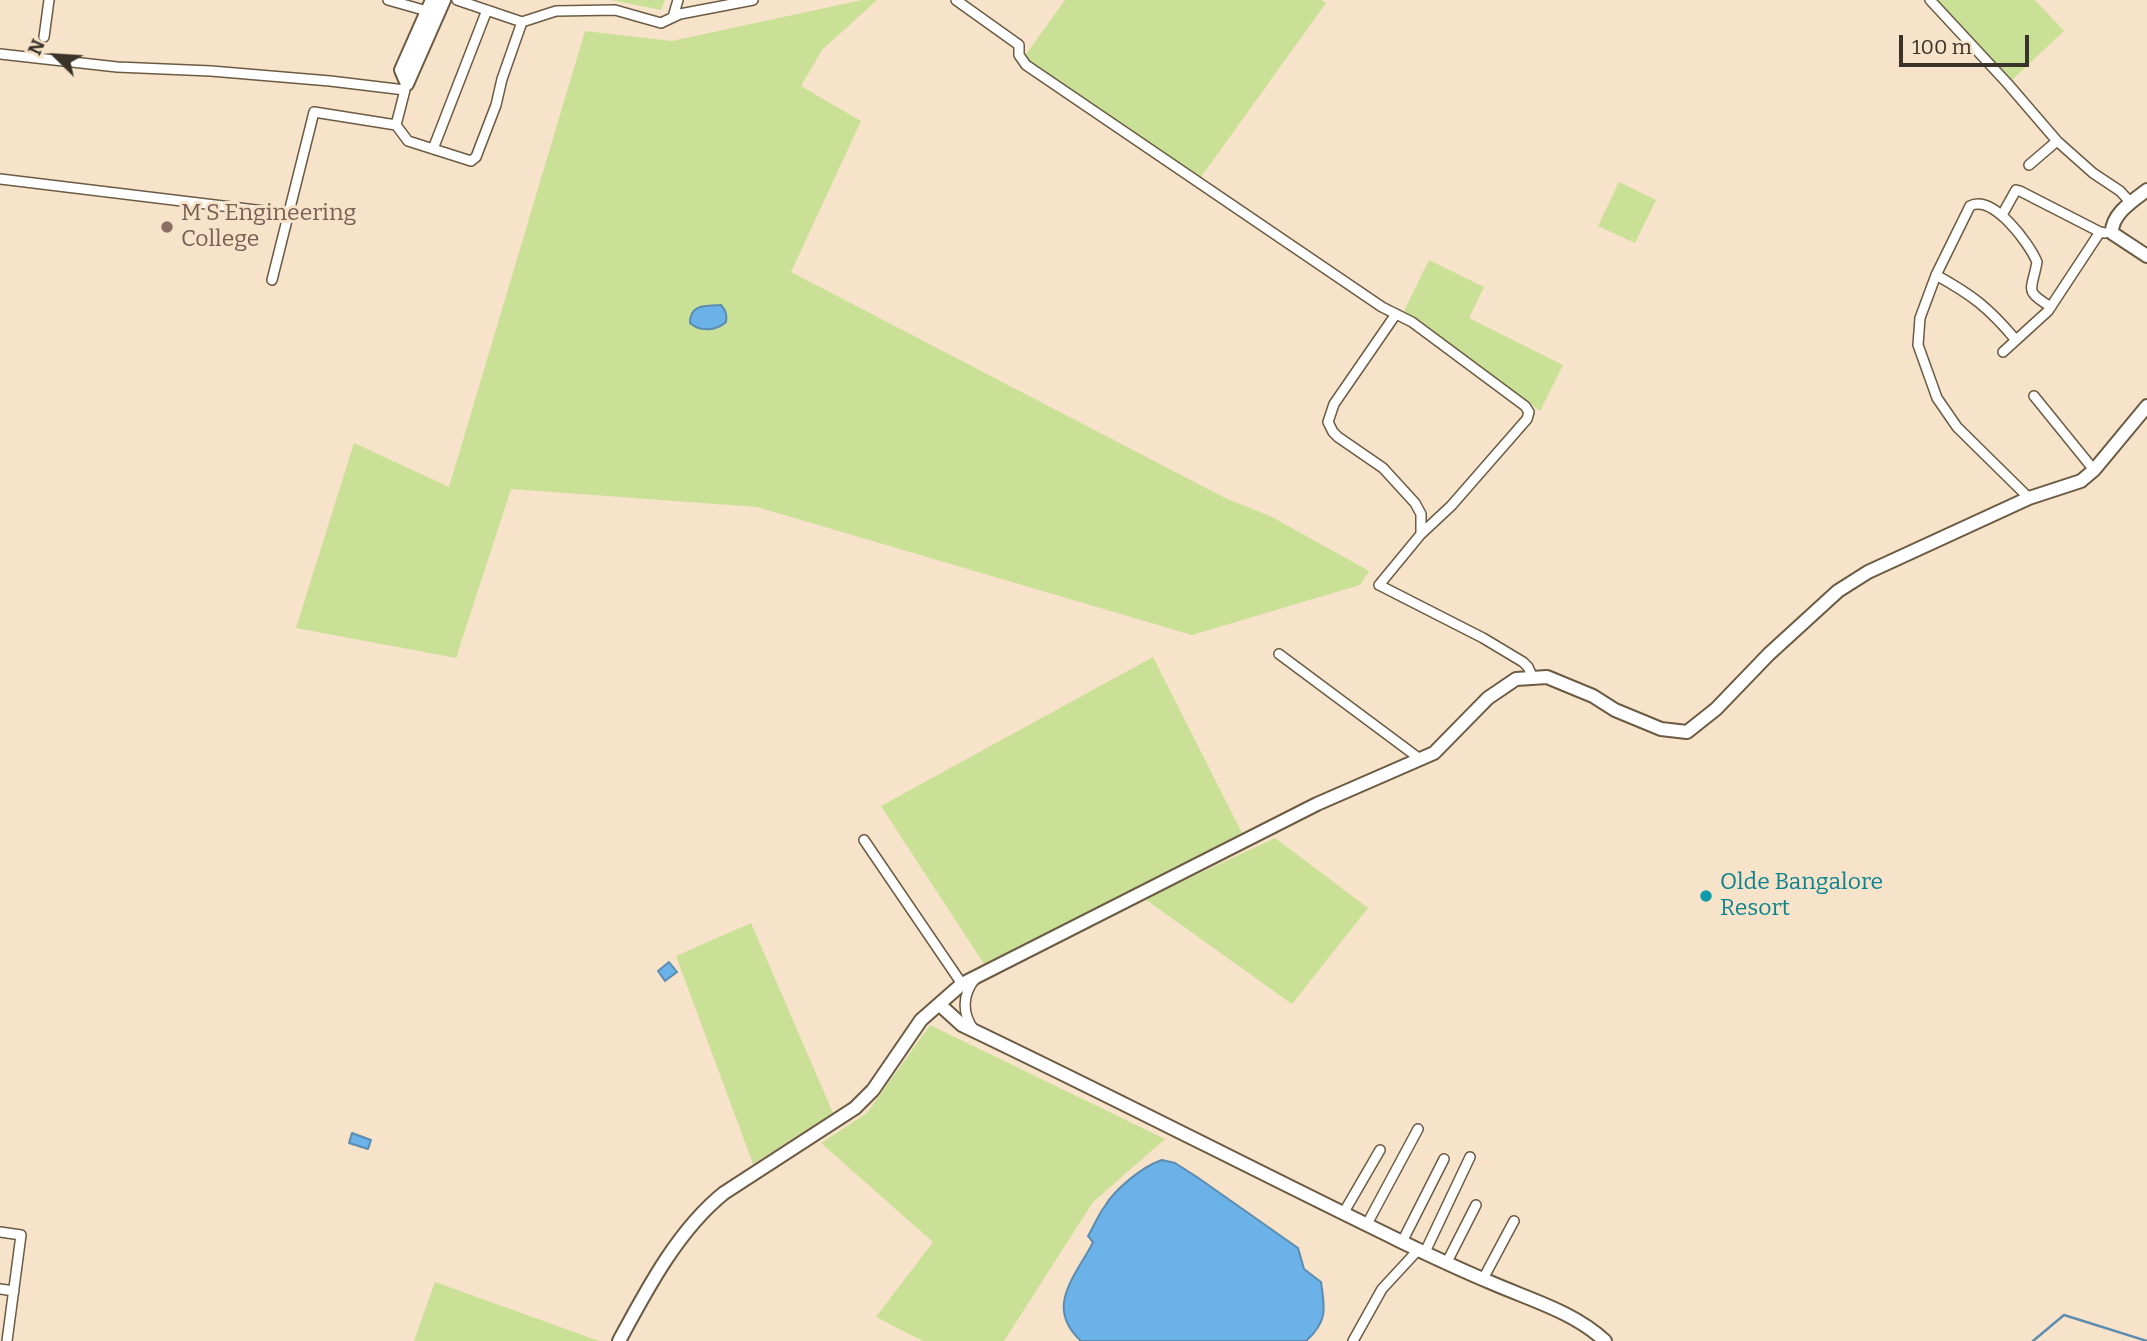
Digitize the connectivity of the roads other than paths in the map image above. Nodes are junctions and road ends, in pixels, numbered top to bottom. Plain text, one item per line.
1 (49, 0) edge
2 (387, 0) edge
3 (444, 0) edge
4 (678, 0) edge
5 (753, 0) edge
6 (956, 0) edge
7 (1930, 0) edge
8 (463, 1) edge
9 (429, 6) edge
10 (488, 10) junction
11 (673, 17) junction
12 (522, 22) junction
13 (44, 37) dead end
14 (0, 54) edge
15 (406, 87) junction
16 (396, 125) junction
17 (2057, 141) junction
18 (433, 149) junction
19 (2029, 165) dead end
20 (0, 179) edge
21 (2147, 190) edge
22 (2131, 203) junction
23 (289, 214) junction
24 (2002, 215) junction
25 (2106, 233) junction
26 (2147, 256) edge
27 (1936, 275) junction
28 (272, 280) dead end
29 (2051, 307) junction
30 (1396, 314) junction
31 (2015, 339) junction
32 (2003, 352) dead end
33 (2034, 396) dead end
34 (2147, 406) edge
35 (2094, 470) junction
36 (2029, 498) junction
37 (1421, 534) junction
38 (1279, 654) dead end
39 (1533, 678) junction
40 (1420, 759) junction
41 (864, 840) dead end
42 (980, 975) junction
43 (962, 984) junction
44 (940, 1005) junction
45 (975, 1032) junction
46 (1418, 1129) dead end
47 (1380, 1150) dead end
48 (1470, 1157) dead end
49 (1444, 1159) dead end
50 (1476, 1205) dead end
51 (1344, 1212) junction
52 (1514, 1221) dead end
53 (1367, 1224) junction
54 (0, 1232) edge
55 (1402, 1242) junction
56 (1422, 1251) junction
57 (1447, 1262) junction
58 (1483, 1279) junction
59 (0, 1289) edge
60 (14, 1292) junction
61 (7, 1341) edge
62 (619, 1341) edge
63 (1353, 1341) edge
64 (1605, 1341) edge

1 - 13 street
2 - 9 street
3 - 15 street
4 - 11 street
5 - 11 street
6 - 30 street
7 - 17 street
8 - 10 street
9 - 15 street
10 - 12 street
10 - 18 street
11 - 12 street
12 - 18 street
14 - 15 street
15 - 16 street
16 - 18 street
16 - 23 street
17 - 19 street
17 - 22 street
20 - 23 street
21 - 22 street
22 - 25 street
23 - 28 street
24 - 25 street
24 - 27 street
24 - 29 street
25 - 26 street
25 - 29 street
27 - 31 street
27 - 36 street
29 - 31 street
30 - 37 street
30 - 37 street
31 - 32 street
33 - 35 street
34 - 35 street
35 - 36 street
36 - 39 street
37 - 39 street
38 - 40 street
39 - 40 street
40 - 42 street
41 - 43 street
42 - 43 street
42 - 45 street
43 - 44 street
44 - 45 street
44 - 62 street
45 - 51 street
46 - 53 street
47 - 51 street
48 - 56 street
49 - 55 street
50 - 57 street
51 - 53 street
52 - 58 street
53 - 55 street
54 - 60 street
55 - 56 street
56 - 57 street
56 - 63 street
57 - 58 street
58 - 64 street
59 - 60 street
60 - 61 street

